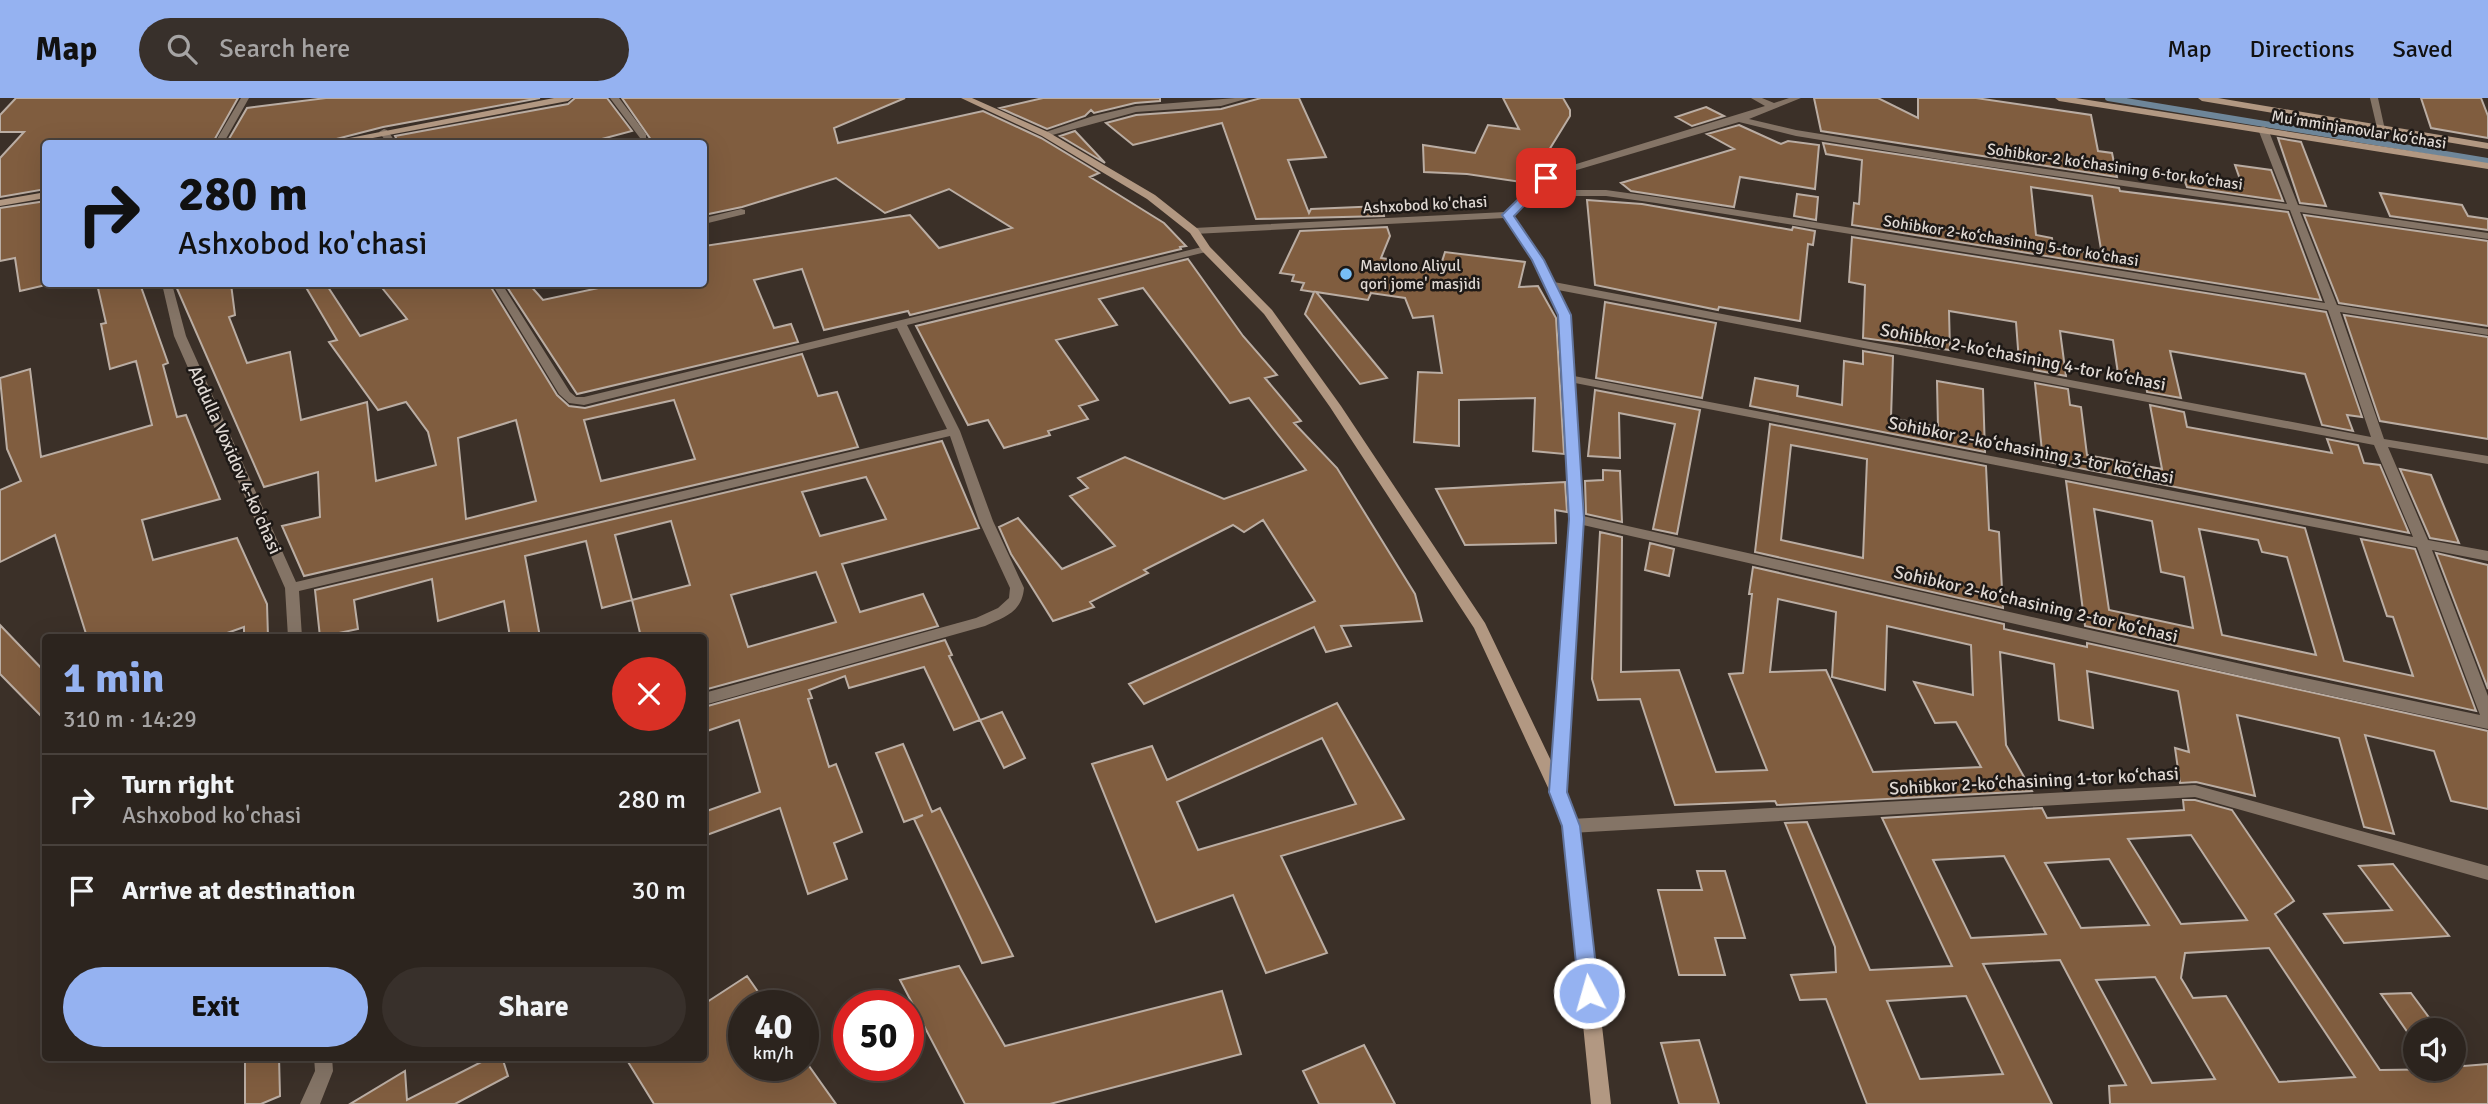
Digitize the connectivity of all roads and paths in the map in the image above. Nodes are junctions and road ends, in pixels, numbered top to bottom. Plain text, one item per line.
1 (245, 98) edge
2 (568, 98) edge
3 (614, 98) edge
4 (965, 98) edge
5 (1245, 98) edge
6 (1755, 98) edge
7 (1797, 98) edge
8 (2059, 98) edge
9 (2202, 98) edge
10 (2374, 98) edge
11 (1774, 107) junction
12 (1739, 119) junction
13 (2382, 128) junction
14 (2263, 129) junction
15 (384, 132) junction
16 (1045, 134) junction
17 (643, 136) dead end
18 (220, 140) edge
19 (343, 140) edge
20 (390, 140) edge
21 (2488, 146) edge
22 (2488, 166) edge
23 (1528, 193) junction
24 (42, 196) edge
25 (0, 203) edge
26 (2291, 207) junction
27 (741, 212) dead end
28 (1508, 215) junction
29 (707, 220) edge
30 (1194, 231) junction
31 (2488, 236) edge
32 (1206, 248) junction
33 (1551, 285) junction
34 (168, 287) edge
35 (499, 287) edge
36 (2332, 306) junction
37 (901, 324) junction
38 (2488, 332) edge
39 (1568, 378) junction
40 (954, 431) junction
41 (2379, 442) junction
42 (2488, 460) edge
43 (1577, 519) junction
44 (2423, 544) junction
45 (2488, 556) edge
46 (292, 588) junction
47 (295, 634) edge
48 (707, 698) edge
49 (2488, 716) edge
50 (2488, 723) edge
51 (1558, 792) junction
52 (1571, 826) junction
53 (2488, 873) edge
54 (323, 1061) edge
55 (310, 1104) edge
56 (1601, 1104) edge

1 - 18 street
2 - 15 main road
3 - 17 street
4 - 16 main road
5 - 16 street
6 - 11 street
7 - 11 street, Ashxobod ko'chasi
8 - 14 main road, Mu’mminjanovlar ko‘chasi
9 - 13 main road, Mu’mminjanovlar ko‘chasi
10 - 13 street
11 - 12 street, Ashxobod ko'chasi
12 - 23 street, Ashxobod ko'chasi
12 - 26 street, Sohibkor-2 ko‘chasining 6-tor ko‘chasi
13 - 21 main road, Mu’mminjanovlar ko‘chasi
14 - 22 main road, Mu’mminjanovlar ko‘chasi
14 - 26 street
15 - 19 main road
15 - 20 street
16 - 30 main road
23 - 28 street, Ashxobod ko'chasi
23 - 36 street, Sohibkor 2-ko‘chasining 5-tor ko‘chasi
24 - 25 main road
26 - 31 street, Sohibkor-2 ko‘chasining 6-tor ko‘chasi
26 - 36 street
27 - 29 street
28 - 30 street, Ashxobod ko'chasi
28 - 33 street
30 - 32 main road
32 - 37 street
32 - 51 main road
33 - 39 street
33 - 41 street, Sohibkor 2-ko‘chasining 4-tor ko‘chasi
34 - 46 street, Abdulla Voxidov 4-ko'chasi
35 - 37 street
36 - 38 street, Sohibkor 2-ko‘chasining 5-tor ko‘chasi
36 - 41 street
37 - 40 street
39 - 43 street
39 - 44 street, Sohibkor 2-ko‘chasining 3-tor ko‘chasi
40 - 46 street
40 - 48 street
41 - 42 street, Sohibkor 2-ko‘chasining 4-tor ko‘chasi
41 - 44 street
43 - 50 street, Sohibkor 2-ko‘chasining 2-tor ko‘chasi
43 - 51 street
44 - 45 street, Sohibkor 2-ko‘chasining 3-tor ko‘chasi
44 - 49 street
46 - 47 street, Abdulla Voxidov 4-ko'chasi
51 - 52 main road
52 - 53 street, Sohibkor 2-ko‘chasining 1-tor ko‘chasi
52 - 56 main road
54 - 55 street

